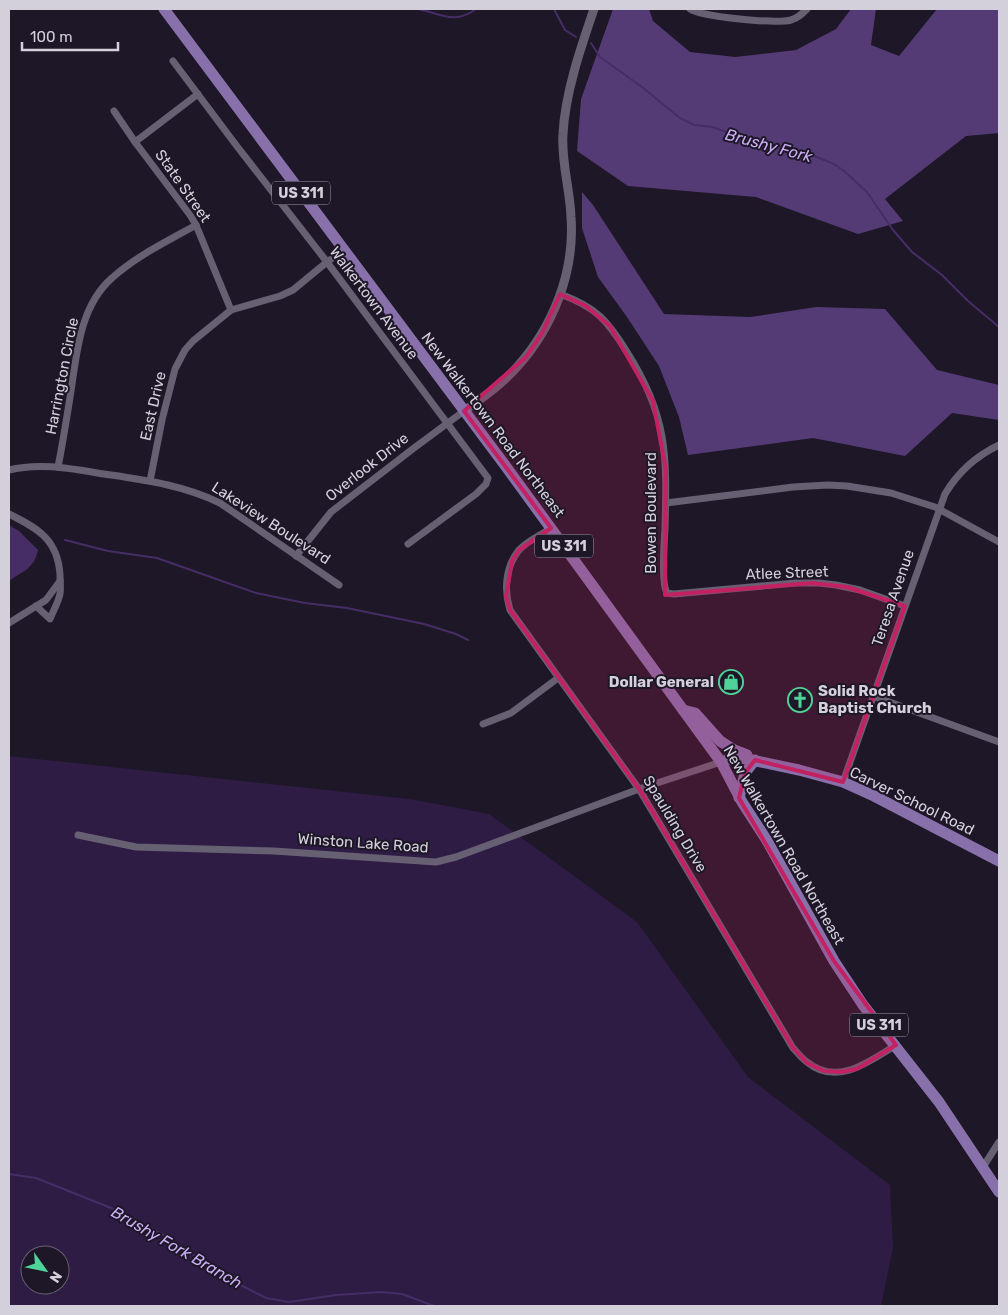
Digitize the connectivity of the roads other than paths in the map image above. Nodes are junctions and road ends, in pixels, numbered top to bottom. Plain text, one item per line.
1 (164, 9) edge
2 (594, 9) edge
3 (690, 9) edge
4 (807, 9) edge
5 (173, 61) dead end
6 (198, 94) junction
7 (114, 112) dead end
8 (135, 142) junction
9 (196, 225) junction
10 (344, 250) junction
11 (327, 262) junction
12 (560, 294) junction
13 (232, 310) junction
14 (464, 411) junction
15 (447, 424) junction
16 (999, 445) edge
17 (58, 467) junction
18 (9, 470) edge
19 (150, 481) junction
20 (666, 503) junction
21 (939, 509) junction
22 (9, 514) edge
23 (551, 528) junction
24 (999, 542) edge
25 (408, 544) dead end
26 (296, 556) junction
27 (60, 581) junction
28 (339, 585) dead end
29 (667, 593) joint
30 (36, 606) junction
31 (905, 606) junction
32 (9, 623) edge
33 (558, 678) junction
34 (874, 696) junction
35 (683, 710) junction
36 (483, 724) dead end
37 (999, 742) edge
38 (755, 760) junction
39 (721, 762) junction
40 (843, 782) junction
41 (639, 789) junction
42 (740, 798) junction
43 (78, 835) dead end
44 (999, 861) edge
45 (896, 1045) junction
46 (999, 1142) edge
47 (983, 1167) junction
48 (999, 1192) edge

1 - 10 main road, New Walkertown Road Northeast / US 311
2 - 12 street
3 - 4 street
5 - 6 street, Walkertown Avenue
6 - 8 street
6 - 11 street, Walkertown Avenue
7 - 8 street, State Street
8 - 9 street, State Street
9 - 13 street, State Street
9 - 17 street, Harrington Circle
10 - 11 street, East Drive
10 - 14 main road, New Walkertown Road Northeast / US 311
11 - 13 street, East Drive
11 - 15 street, Walkertown Avenue
12 - 14 street
12 - 20 street, Bowen Boulevard
13 - 19 street, East Drive
14 - 15 street, Overlook Drive
14 - 23 main road, New Walkertown Road Northeast / US 311
15 - 25 street, Walkertown Avenue
15 - 26 street, Overlook Drive
16 - 21 street, Teresa Avenue
17 - 18 street, Lakeview Boulevard
17 - 19 street, Lakeview Boulevard
19 - 26 street, Lakeview Boulevard
20 - 21 street
20 - 29 street, Bowen Boulevard
21 - 24 street
21 - 31 street, Teresa Avenue
22 - 27 street
23 - 33 street, Spaulding Drive
23 - 35 main road, New Walkertown Road Northeast / US 311
26 - 28 street, Lakeview Boulevard
27 - 30 street
27 - 30 street
29 - 31 street, Atlee Street
30 - 32 street
31 - 34 street, Teresa Avenue
33 - 36 street
33 - 41 street, Spaulding Drive
34 - 37 street
34 - 40 street, Teresa Avenue
35 - 38 main road
35 - 39 main road, New Walkertown Road Northeast / US 311
38 - 39 main road, Carver School Road
38 - 40 main road, Carver School Road
38 - 42 main road
39 - 41 street, Winston Lake Road
39 - 42 main road, New Walkertown Road Northeast / US 311
40 - 44 main road, Carver School Road
41 - 43 street, Winston Lake Road
41 - 45 street, Spaulding Drive
42 - 45 main road, New Walkertown Road Northeast / US 311
45 - 47 main road, New Walkertown Road Northeast / US 311
46 - 47 street
47 - 48 main road, New Walkertown Road Northeast / US 311

